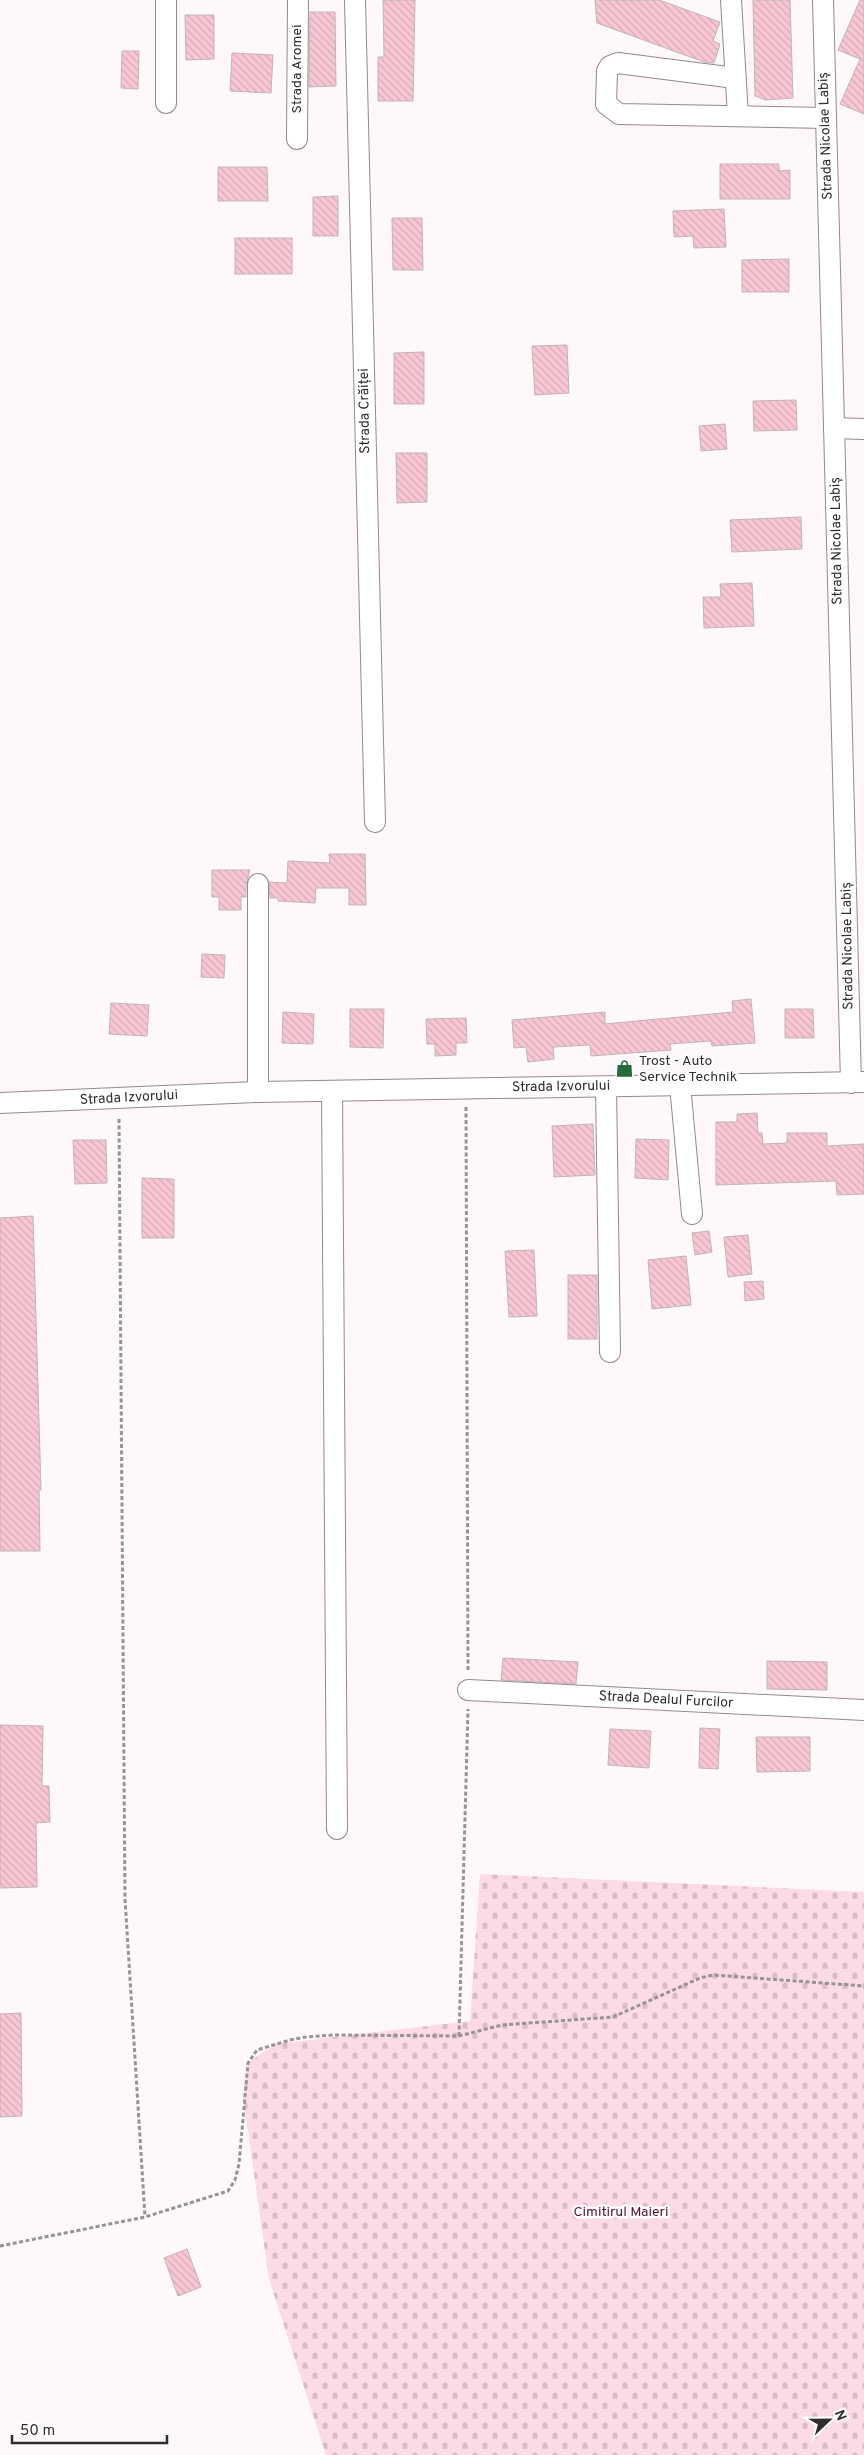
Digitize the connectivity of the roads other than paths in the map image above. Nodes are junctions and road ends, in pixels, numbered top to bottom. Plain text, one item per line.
1 (166, 0) edge
2 (298, 0) edge
3 (355, 0) edge
4 (731, 0) edge
5 (822, 0) edge
6 (736, 78) junction
7 (166, 103) dead end
8 (738, 116) junction
9 (826, 118) junction
10 (297, 139) dead end
11 (834, 428) junction
12 (864, 429) edge
13 (375, 822) dead end
14 (258, 884) dead end
15 (858, 1082) edge
16 (680, 1085) junction
17 (606, 1086) junction
18 (332, 1091) junction
19 (258, 1092) junction
20 (0, 1103) edge
21 (692, 1214) dead end
22 (610, 1352) dead end
23 (468, 1690) road end
24 (864, 1710) edge
25 (337, 1829) dead end

1 - 7 street
2 - 10 street, Strada Aromei
3 - 13 street, Strada Crăiței
4 - 6 street
5 - 9 street, Strada Nicolae Labiș
6 - 8 street
6 - 8 street
8 - 9 street
9 - 11 street, Strada Nicolae Labiș
11 - 12 street
11 - 15 street, Strada Nicolae Labiș
14 - 19 street
15 - 16 street, Strada Izvorului
16 - 17 street, Strada Izvorului
16 - 21 street
17 - 18 street, Strada Izvorului
17 - 22 street
18 - 19 street, Strada Izvorului
18 - 25 street
19 - 20 street, Strada Izvorului
23 - 24 street, Strada Dealul Furcilor

